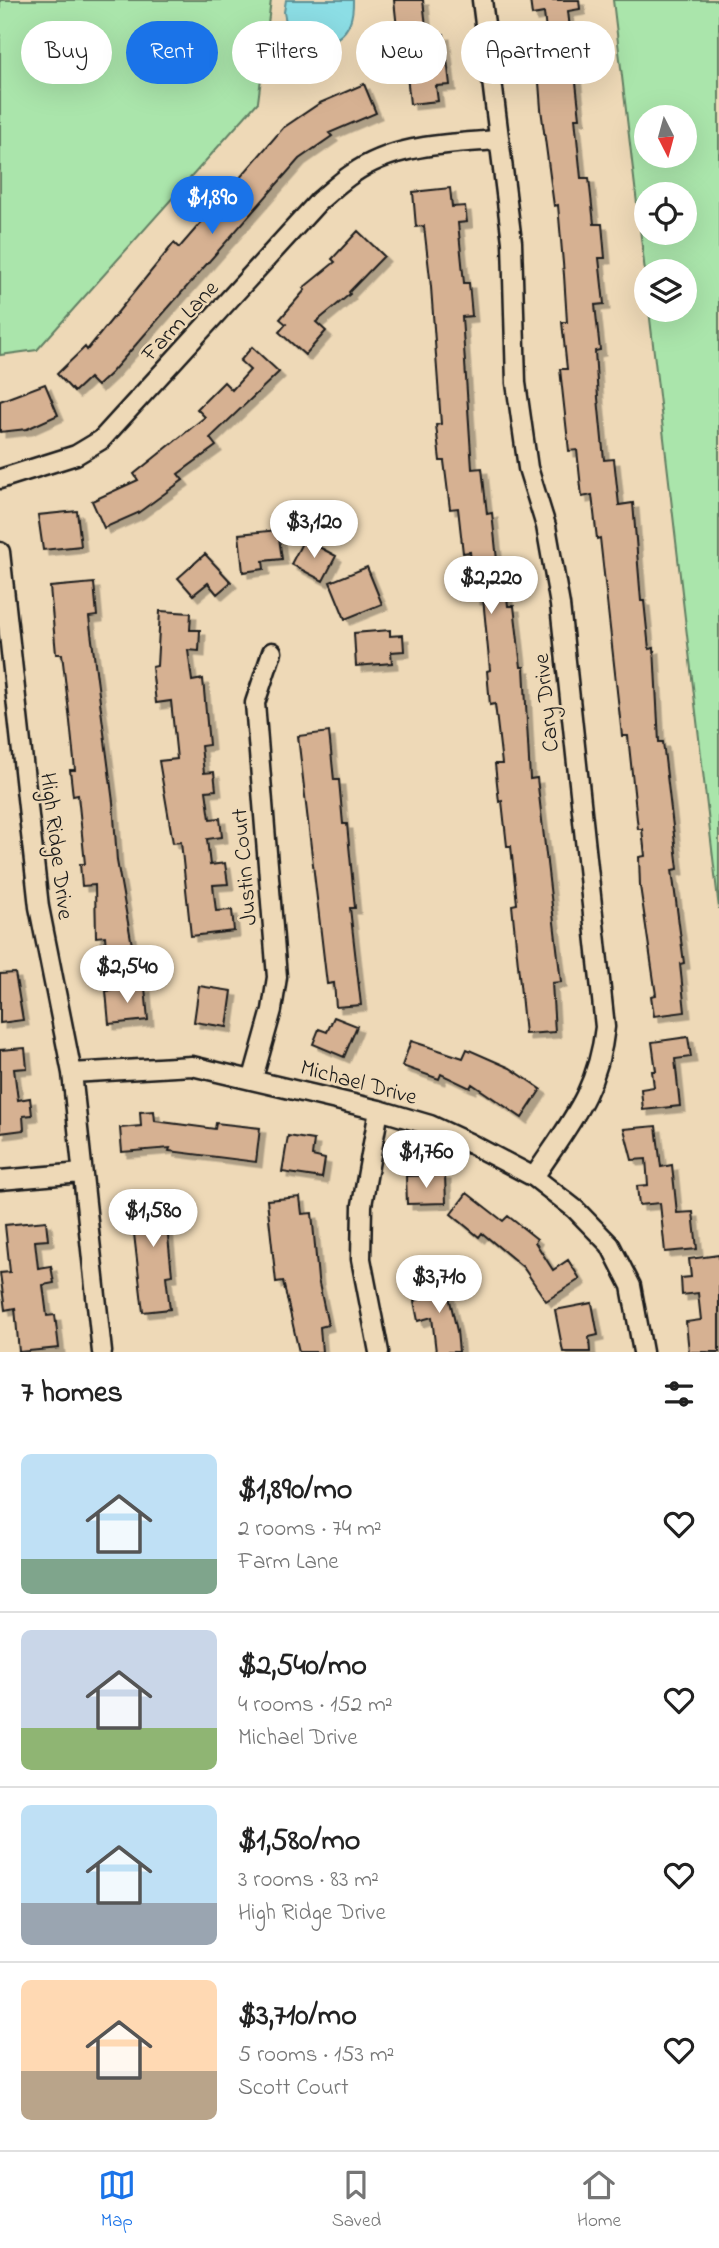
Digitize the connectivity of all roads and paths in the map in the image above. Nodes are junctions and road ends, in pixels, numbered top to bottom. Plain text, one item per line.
1 (482, 0) edge
2 (497, 140) junction
3 (0, 479) edge
4 (0, 552) edge
5 (272, 652) dead end
6 (72, 1073) junction
7 (253, 1078) junction
8 (379, 1110) junction
9 (82, 1173) junction
10 (534, 1177) junction
11 (0, 1180) edge
12 (102, 1352) edge
13 (379, 1352) edge
14 (643, 1352) edge

1 - 2 street, Cary Drive
2 - 3 street, Farm Lane
2 - 10 street, Cary Drive
4 - 6 street, High Ridge Drive
5 - 7 street, Justin Court
6 - 7 street, Michael Drive
6 - 9 street, High Ridge Drive
7 - 8 street, Michael Drive
8 - 10 street, Michael Drive
8 - 13 street
9 - 11 street
9 - 12 street, High Ridge Drive
10 - 14 street, Michael Drive

